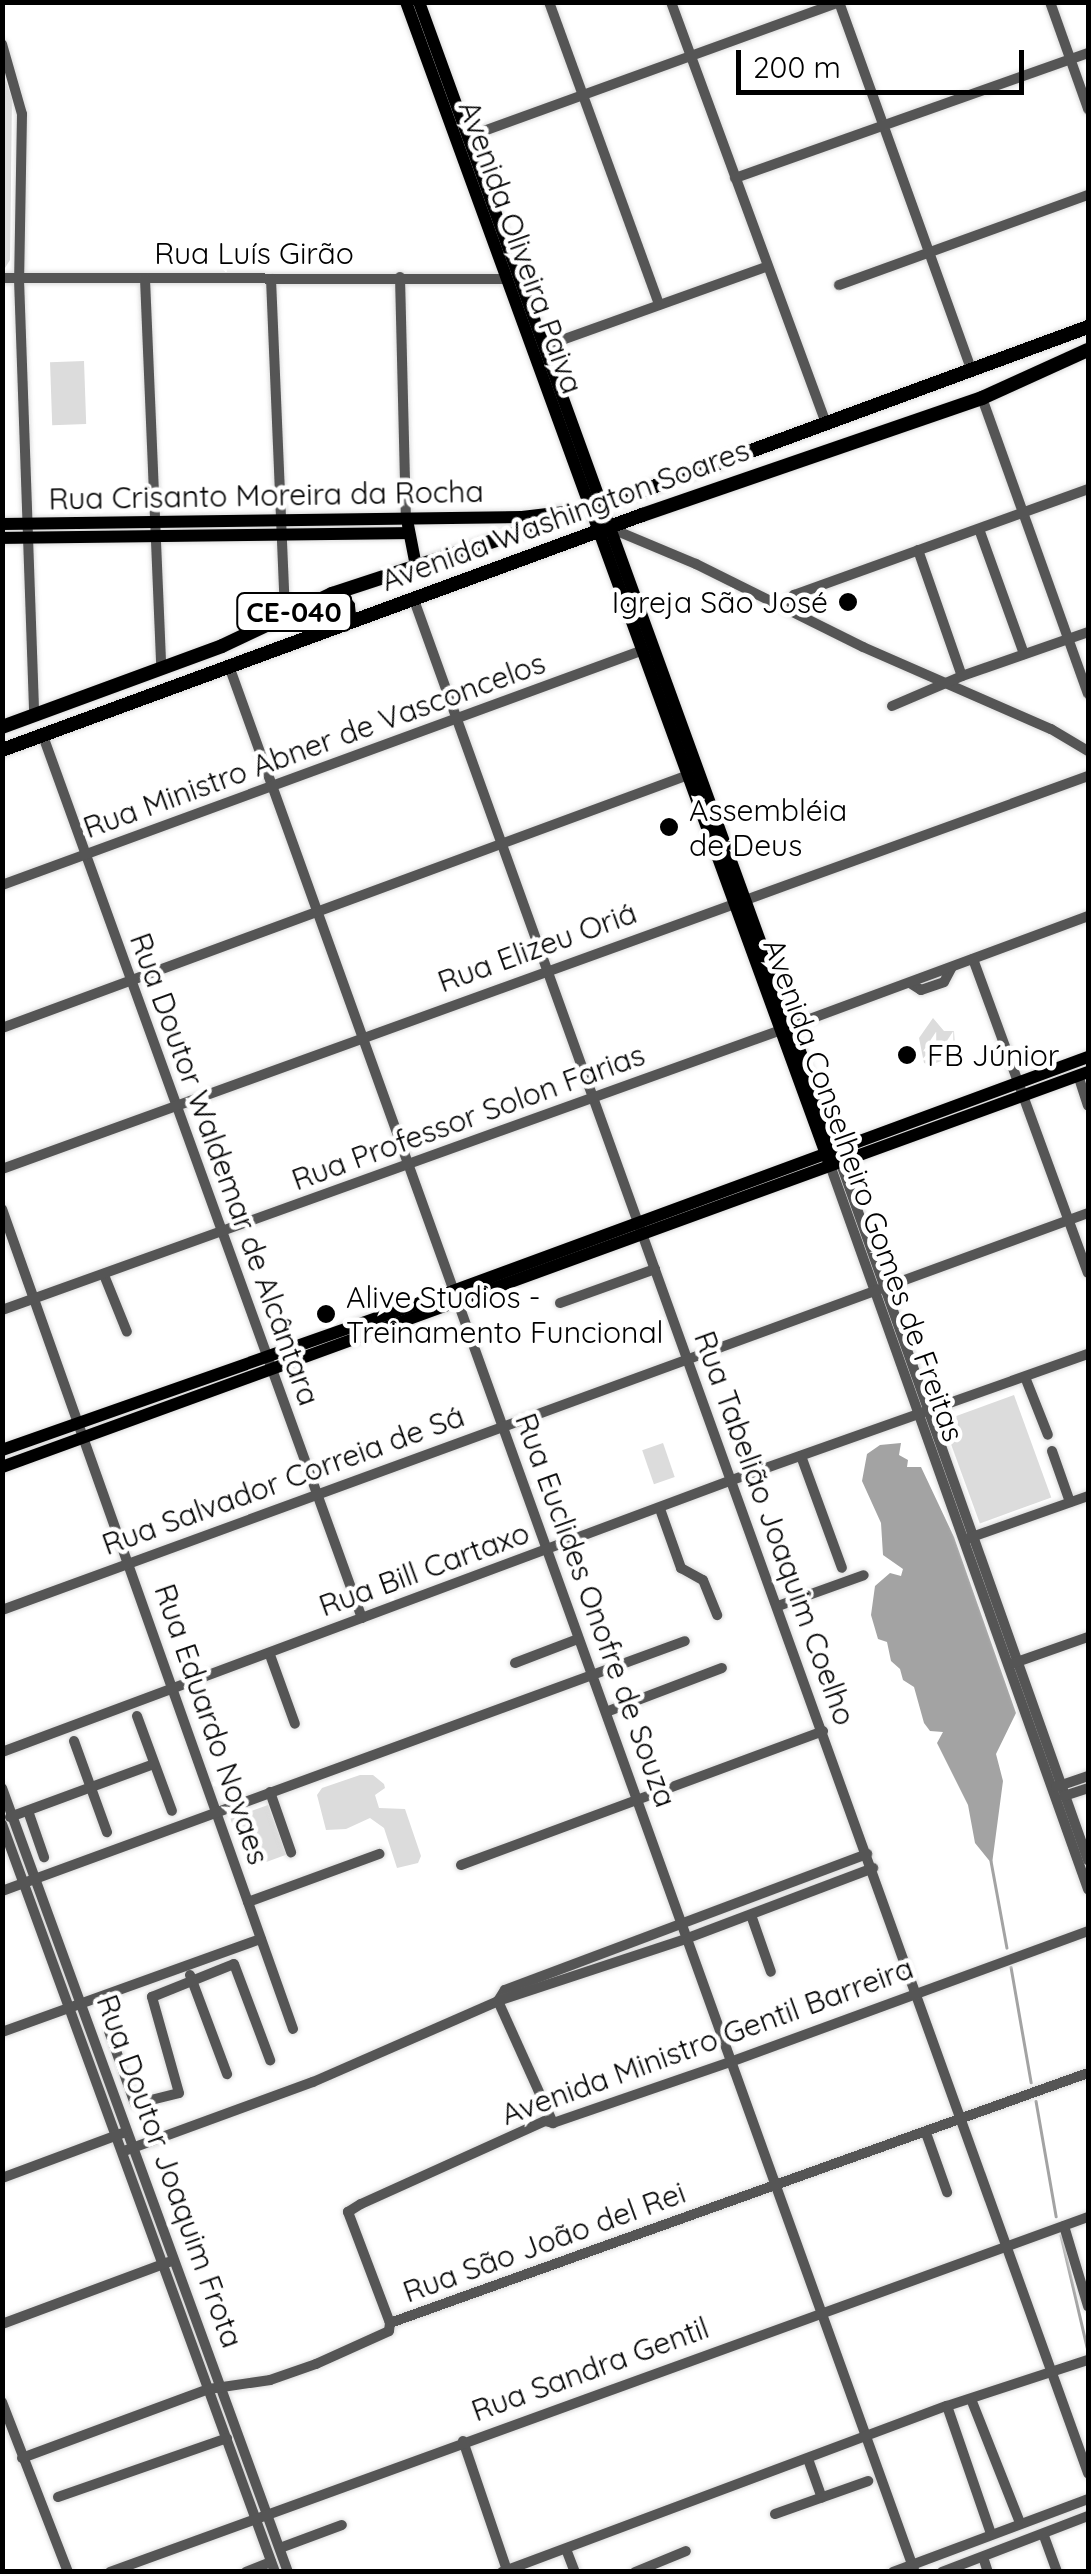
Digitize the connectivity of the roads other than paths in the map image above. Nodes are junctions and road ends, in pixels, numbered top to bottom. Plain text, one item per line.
1 (406, 2) edge
2 (419, 2) edge
3 (548, 2) edge
4 (671, 2) edge
5 (1050, 2) edge
6 (839, 3) edge
7 (2, 44) edge
8 (1088, 53) edge
9 (689, 56) junction
10 (1071, 60) junction
11 (582, 96) junction
12 (1088, 107) edge
13 (884, 124) junction
14 (468, 137) junction
15 (734, 178) junction
16 (1088, 195) edge
17 (928, 252) junction
18 (766, 267) junction
19 (400, 277) junction
20 (2, 278) edge
21 (19, 278) junction
22 (506, 278) junction
23 (144, 279) junction
24 (271, 279) junction
25 (839, 285) dead end
26 (659, 306) junction
27 (1088, 328) edge
28 (545, 346) junction
29 (1088, 350) edge
30 (972, 371) junction
31 (982, 398) junction
32 (826, 424) junction
33 (1088, 489) edge
34 (596, 507) junction
35 (1023, 513) junction
36 (406, 517) junction
37 (2, 524) edge
38 (152, 528) junction
39 (280, 528) junction
40 (979, 529) junction
41 (29, 530) junction
42 (604, 530) junction
43 (409, 533) junction
44 (2, 538) edge
45 (918, 550) junction
46 (416, 566) junction
47 (414, 600) junction
48 (312, 603) junction
49 (782, 605) junction
50 (285, 616) junction
51 (340, 626) junction
52 (1088, 632) edge
53 (1069, 639) junction
54 (643, 650) junction
55 (1024, 654) junction
56 (229, 666) junction
57 (161, 668) junction
58 (962, 676) junction
59 (948, 681) junction
60 (1088, 694) edge
61 (892, 706) dead end
62 (34, 716) junction
63 (456, 720) junction
64 (2, 727) edge
65 (43, 736) junction
66 (2, 750) edge
67 (1088, 750) edge
68 (688, 776) junction
69 (1088, 776) edge
70 (272, 788) junction
71 (502, 844) junction
72 (86, 856) junction
73 (2, 885) edge
74 (739, 901) junction
75 (320, 913) junction
76 (1088, 916) edge
77 (974, 959) junction
78 (549, 970) junction
79 (131, 981) junction
80 (2, 1028) edge
81 (786, 1028) junction
82 (362, 1037) junction
83 (1088, 1057) edge
84 (1083, 1073) edge
85 (1020, 1082) junction
86 (596, 1097) junction
87 (1024, 1097) junction
88 (175, 1105) junction
89 (1088, 1105) edge
90 (833, 1157) junction
91 (408, 1165) junction
92 (2, 1169) edge
93 (2, 1209) edge
94 (1088, 1213) edge
95 (1070, 1221) junction
96 (640, 1228) junction
97 (222, 1232) junction
98 (655, 1270) junction
99 (1088, 1273) edge
100 (104, 1275) junction
101 (879, 1286) junction
102 (455, 1297) junction
103 (33, 1299) junction
104 (560, 1304) dead end
105 (2, 1310) edge
106 (127, 1332) dead end
107 (1088, 1354) edge
108 (687, 1359) junction
109 (268, 1363) junction
110 (1025, 1377) junction
111 (924, 1413) junction
112 (78, 1423) junction
113 (502, 1425) junction
114 (1048, 1435) dead end
115 (84, 1440) junction
116 (2, 1450) edge
117 (1052, 1452) dead end
118 (800, 1456) junction
119 (2, 1467) edge
120 (732, 1480) junction
121 (314, 1495) junction
122 (1088, 1496) edge
123 (1070, 1502) junction
124 (660, 1508) junction
125 (969, 1538) junction
126 (546, 1550) junction
127 (130, 1564) junction
128 (842, 1568) dead end
129 (864, 1575) dead end
130 (778, 1606) junction
131 (2, 1610) edge
132 (717, 1615) dead end
133 (362, 1618) junction
134 (1088, 1637) edge
135 (578, 1639) junction
136 (685, 1641) dead end
137 (270, 1655) junction
138 (515, 1663) dead end
139 (1014, 1663) junction
140 (722, 1668) dead end
141 (592, 1676) junction
142 (173, 1690) junction
143 (606, 1712) junction
144 (136, 1716) dead end
145 (295, 1724) dead end
146 (823, 1732) junction
147 (74, 1742) dead end
148 (2, 1752) edge
149 (154, 1764) junction
150 (1088, 1776) edge
151 (2, 1788) edge
152 (90, 1788) junction
153 (1088, 1788) edge
154 (1060, 1791) junction
155 (270, 1792) junction
156 (638, 1800) junction
157 (28, 1811) junction
158 (172, 1811) dead end
159 (218, 1811) junction
160 (6, 1820) edge
161 (107, 1832) dead end
162 (291, 1852) dead end
163 (380, 1854) dead end
164 (867, 1854) junction
165 (44, 1858) dead end
166 (1088, 1860) edge
167 (461, 1865) dead end
168 (873, 1868) junction
169 (37, 1878) junction
170 (24, 1883) junction
171 (1088, 1889) edge
172 (2, 1891) edge
173 (248, 1902) junction
174 (751, 1915) junction
175 (682, 1923) junction
176 (1088, 1931) edge
177 (688, 1938) junction
178 (261, 1939) junction
179 (186, 1965) junction
180 (771, 1972) dead end
181 (191, 1979) junction
182 (918, 1992) junction
183 (498, 2001) junction
184 (76, 2005) junction
185 (292, 2030) dead end
186 (109, 2031) dead end
187 (2, 2032) edge
188 (270, 2060) dead end
189 (733, 2060) junction
190 (1088, 2073) edge
191 (227, 2074) dead end
192 (963, 2120) junction
193 (553, 2123) junction
194 (124, 2133) junction
195 (926, 2133) junction
196 (130, 2149) junction
197 (2, 2178) edge
198 (777, 2186) junction
199 (947, 2192) dead end
200 (1088, 2217) edge
201 (1064, 2226) junction
202 (1008, 2246) junction
203 (170, 2262) junction
204 (1085, 2283) edge
205 (1088, 2306) edge
206 (822, 2313) junction
207 (390, 2323) junction
208 (2, 2324) edge
209 (1088, 2360) edge
210 (1054, 2371) junction
211 (215, 2389) junction
212 (972, 2398) junction
213 (2, 2402) edge
214 (947, 2406) junction
215 (867, 2437) junction
216 (227, 2438) junction
217 (463, 2441) junction
218 (22, 2458) junction
219 (808, 2459) junction
220 (1088, 2472) edge
221 (868, 2481) dead end
222 (58, 2497) dead end
223 (822, 2498) junction
224 (1088, 2499) edge
225 (268, 2514) junction
226 (775, 2514) dead end
227 (255, 2516) junction
228 (1088, 2516) edge
229 (1020, 2523) junction
230 (342, 2525) dead end
231 (991, 2534) junction
232 (1044, 2536) junction
233 (280, 2548) junction
234 (566, 2549) junction
235 (686, 2552) dead end
236 (983, 2557) junction
237 (273, 2567) edge
238 (916, 2569) edge
239 (505, 2570) edge
240 (68, 2572) edge
241 (110, 2572) edge
242 (246, 2572) edge
243 (288, 2572) edge
244 (575, 2572) edge
245 (635, 2572) edge
246 (893, 2572) edge
247 (942, 2572) edge
248 (988, 2572) edge
249 (1057, 2572) edge

1 - 22 main road, Avenida Oliveira Paiva
2 - 14 main road, Avenida Oliveira Paiva
3 - 11 street
4 - 9 street
5 - 10 street
6 - 9 street
6 - 13 street
7 - 21 street
8 - 10 street
9 - 11 street
9 - 15 street
10 - 12 street
10 - 13 street
11 - 14 street
11 - 26 street
13 - 15 street
13 - 17 street
14 - 28 main road, Avenida Oliveira Paiva
15 - 18 street
16 - 17 street
17 - 25 street
17 - 30 street
18 - 26 street
18 - 32 street
19 - 22 street, Rua Luís Girão
19 - 24 street, Rua Luís Girão
19 - 36 street
20 - 21 street, Rua Luís Girão
21 - 23 street, Rua Luís Girão
21 - 41 street
22 - 34 main road, Avenida Oliveira Paiva
23 - 24 street, Rua Luís Girão
23 - 38 street
24 - 39 street
26 - 28 street
27 - 30 highway, Avenida Washington Soares / CE-040
28 - 34 main road, Avenida Oliveira Paiva
29 - 31 highway, Avenida Washington Soares / CE-040
30 - 32 highway, Avenida Washington Soares / CE-040
31 - 35 street
31 - 42 highway, Avenida Washington Soares / CE-040
32 - 34 highway, Avenida Washington Soares / CE-040
33 - 35 street
34 - 36 main road, Rua Crisanto Moreira da Rocha
34 - 42 main road, Avenida Conselheiro Gomes de Freitas
34 - 46 highway, Avenida Washington Soares / CE-040
35 - 40 street
35 - 53 street
36 - 39 main road, Rua Crisanto Moreira da Rocha
36 - 43 main road
37 - 41 main road, Rua Crisanto Moreira da Rocha
38 - 39 main road, Rua Crisanto Moreira da Rocha
38 - 41 main road, Rua Crisanto Moreira da Rocha
38 - 57 street
39 - 43 main road, Rua Crisanto Moreira da Rocha
39 - 50 street
40 - 45 street
40 - 55 street
41 - 44 main road, Rua Crisanto Moreira da Rocha
41 - 62 street
42 - 47 highway, Avenida Washington Soares / CE-040
42 - 49 street
42 - 54 main road, Avenida Conselheiro Gomes de Freitas
42 - 74 main road, Avenida Conselheiro Gomes de Freitas
43 - 46 main road
45 - 49 street
45 - 58 street
46 - 48 highway, Avenida Washington Soares / CE-040
47 - 51 highway, Avenida Washington Soares / CE-040
47 - 63 street, Rua Tabelião Joaquim Coelho
48 - 50 highway, Avenida Washington Soares / CE-040
48 - 51 highway
49 - 59 street
50 - 57 highway, Avenida Washington Soares / CE-040
51 - 56 highway, Avenida Washington Soares / CE-040
52 - 53 street
53 - 55 street
53 - 60 street
54 - 63 street, Rua Ministro Abner de Vasconcelos
54 - 68 main road, Avenida Conselheiro Gomes de Freitas
55 - 58 street
56 - 65 highway, Avenida Washington Soares / CE-040
56 - 70 street, Rua Euclides Onofre de Souza
57 - 62 highway, Avenida Washington Soares / CE-040
58 - 59 street
59 - 61 street
59 - 67 street
62 - 64 highway, Avenida Washington Soares / CE-040
63 - 70 street, Rua Ministro Abner de Vasconcelos
63 - 71 street, Rua Tabelião Joaquim Coelho
65 - 66 highway, Avenida Washington Soares / CE-040
65 - 72 street, Rua Doutor Waldemar de Alcântara
68 - 71 street
68 - 74 main road, Avenida Conselheiro Gomes de Freitas
69 - 74 street, Rua Elizeu Oriá
70 - 72 street, Rua Ministro Abner de Vasconcelos
70 - 75 street, Rua Euclides Onofre de Souza
71 - 75 street
71 - 78 street, Rua Tabelião Joaquim Coelho
72 - 73 street, Rua Ministro Abner de Vasconcelos
72 - 79 street, Rua Doutor Waldemar de Alcântara
74 - 78 street, Rua Elizeu Oriá
74 - 81 main road, Avenida Conselheiro Gomes de Freitas
75 - 79 street
75 - 82 street, Rua Euclides Onofre de Souza
76 - 77 street, Rua Professor Solon Farias
77 - 81 street, Rua Professor Solon Farias
77 - 85 street
78 - 82 street, Rua Elizeu Oriá
78 - 86 street, Rua Tabelião Joaquim Coelho
79 - 80 street
79 - 88 street, Rua Doutor Waldemar de Alcântara
81 - 86 street, Rua Professor Solon Farias
81 - 90 main road, Avenida Conselheiro Gomes de Freitas
82 - 88 street, Rua Elizeu Oriá
82 - 91 street, Rua Euclides Onofre de Souza
83 - 85 main road
84 - 87 main road
84 - 89 street
85 - 87 street
85 - 90 main road
86 - 91 street, Rua Professor Solon Farias
86 - 96 street, Rua Tabelião Joaquim Coelho
87 - 90 main road
87 - 95 street
88 - 92 street, Rua Elizeu Oriá
88 - 97 street, Rua Doutor Waldemar de Alcântara
90 - 96 main road
90 - 101 street, Avenida Conselheiro Gomes de Freitas
91 - 97 street, Rua Professor Solon Farias
91 - 102 street, Rua Euclides Onofre de Souza
93 - 103 street, Rua Eduardo Novaes
94 - 95 street, Rua Salvador Correia de Sá
95 - 99 street
95 - 101 street, Rua Salvador Correia de Sá
96 - 98 street, Rua Tabelião Joaquim Coelho
96 - 102 main road
97 - 100 street, Rua Professor Solon Farias
97 - 109 street, Rua Doutor Waldemar de Alcântara
98 - 104 street
98 - 108 street, Rua Tabelião Joaquim Coelho
100 - 103 street, Rua Professor Solon Farias
100 - 106 street
101 - 108 street, Rua Salvador Correia de Sá
101 - 111 street, Avenida Conselheiro Gomes de Freitas
102 - 109 main road
102 - 113 street, Rua Euclides Onofre de Souza
103 - 105 street, Rua Professor Solon Farias
103 - 112 street, Rua Eduardo Novaes
107 - 110 street, Rua Bill Cartaxo
108 - 113 street, Rua Salvador Correia de Sá
108 - 120 street, Rua Tabelião Joaquim Coelho
109 - 112 main road
109 - 115 main road
109 - 121 street, Rua Doutor Waldemar de Alcântara
110 - 111 street, Rua Bill Cartaxo
110 - 114 street
111 - 118 street, Rua Bill Cartaxo
111 - 125 street, Avenida Conselheiro Gomes de Freitas
112 - 115 street, Rua Eduardo Novaes
112 - 116 main road
113 - 121 street, Rua Salvador Correia de Sá
113 - 126 street, Rua Euclides Onofre de Souza
115 - 119 main road
115 - 127 street, Rua Eduardo Novaes
117 - 123 street
118 - 120 street, Rua Bill Cartaxo
118 - 128 street
120 - 124 street, Rua Bill Cartaxo
120 - 130 street, Rua Tabelião Joaquim Coelho
121 - 127 street, Rua Salvador Correia de Sá
121 - 133 street, Rua Doutor Waldemar de Alcântara
122 - 123 street
123 - 125 street
124 - 126 street, Rua Bill Cartaxo
124 - 132 street
125 - 139 street, Avenida Conselheiro Gomes de Freitas
126 - 133 street, Rua Bill Cartaxo
126 - 135 street, Rua Euclides Onofre de Souza
127 - 131 street, Rua Salvador Correia de Sá
127 - 142 street, Rua Eduardo Novaes
129 - 130 street
130 - 146 street, Rua Tabelião Joaquim Coelho
133 - 137 street, Rua Bill Cartaxo
134 - 139 street
135 - 138 street
135 - 141 street, Rua Euclides Onofre de Souza
136 - 141 street
137 - 142 street, Rua Bill Cartaxo
137 - 145 street
139 - 154 street, Avenida Conselheiro Gomes de Freitas
140 - 143 street
141 - 143 street, Rua Euclides Onofre de Souza
141 - 155 street
142 - 148 street, Rua Bill Cartaxo
142 - 159 street, Rua Eduardo Novaes
143 - 156 street, Rua Euclides Onofre de Souza
144 - 149 street
146 - 156 street
146 - 164 street, Rua Tabelião Joaquim Coelho
147 - 152 street
149 - 152 street
149 - 158 street
150 - 154 street
151 - 160 street, Rua Doutor Joaquim Frota
152 - 157 street
152 - 161 street
153 - 154 street
154 - 166 street, Avenida Conselheiro Gomes de Freitas
154 - 171 street, Avenida Conselheiro Gomes de Freitas
155 - 159 street
155 - 162 street
156 - 167 street
156 - 175 street, Rua Euclides Onofre de Souza
157 - 160 street
157 - 165 street
159 - 169 street
159 - 173 street, Rua Eduardo Novaes
160 - 169 street, Rua Doutor Joaquim Frota
160 - 170 street, Rua Doutor Joaquim Frota
163 - 173 street
164 - 168 street, Rua Tabelião Joaquim Coelho
164 - 175 street
168 - 174 street
168 - 182 street, Rua Tabelião Joaquim Coelho
169 - 170 street
169 - 184 street, Rua Doutor Joaquim Frota
170 - 172 street
170 - 184 street, Rua Doutor Joaquim Frota
173 - 178 street, Rua Eduardo Novaes
174 - 177 street
174 - 180 street
175 - 177 street, Rua Euclides Onofre de Souza
175 - 183 street
176 - 182 street, Avenida Ministro Gentil Barreira
177 - 183 street
177 - 189 street, Rua Euclides Onofre de Souza
178 - 179 street
178 - 185 street, Rua Eduardo Novaes
179 - 181 street
179 - 184 street
181 - 186 street
181 - 188 street
181 - 191 street
182 - 189 street, Avenida Ministro Gentil Barreira
182 - 192 street, Rua Tabelião Joaquim Coelho
183 - 193 street
183 - 196 street
184 - 187 street
184 - 194 street, Rua Doutor Joaquim Frota
189 - 193 street, Avenida Ministro Gentil Barreira
189 - 198 street, Rua Euclides Onofre de Souza
190 - 192 street, Rua São João del Rei
192 - 195 street, Rua São João del Rei
192 - 202 street, Rua Tabelião Joaquim Coelho
193 - 207 street, Avenida Ministro Gentil Barreira
194 - 196 street, Rua Doutor Joaquim Frota
194 - 197 street
195 - 198 street, Rua São João del Rei
195 - 199 street
196 - 203 street, Rua Doutor Joaquim Frota
198 - 206 street, Rua Euclides Onofre de Souza
198 - 207 street, Rua São João del Rei
200 - 201 street, Rua Sandra Gentil
201 - 202 street, Rua Sandra Gentil
201 - 204 street
202 - 206 street, Rua Sandra Gentil
202 - 210 street, Rua Tabelião Joaquim Coelho
203 - 208 street
203 - 211 street, Rua Doutor Joaquim Frota
204 - 205 street
206 - 215 street, Rua Euclides Onofre de Souza
206 - 217 street, Rua Sandra Gentil
207 - 211 street, Rua São João del Rei
209 - 210 street
210 - 212 street
210 - 220 street, Rua Tabelião Joaquim Coelho
211 - 216 street, Rua Doutor Joaquim Frota
211 - 218 street, Rua São João del Rei
211 - 225 street, Rua Doutor Joaquim Frota
212 - 214 street
212 - 229 street
213 - 218 street
214 - 215 street
214 - 231 street
215 - 219 street
215 - 238 street, Rua Euclides Onofre de Souza
216 - 222 street
216 - 227 street, Rua Doutor Joaquim Frota
217 - 225 street, Rua Sandra Gentil
217 - 239 street
218 - 240 street
219 - 223 street
219 - 234 street
221 - 223 street
223 - 226 street
224 - 229 street
225 - 227 street, Rua Sandra Gentil
225 - 233 street, Rua Doutor Joaquim Frota
227 - 237 street, Rua Doutor Joaquim Frota
227 - 241 street, Rua Sandra Gentil
228 - 232 street
229 - 231 street
230 - 233 street
231 - 238 street
232 - 236 street
232 - 249 street
233 - 243 street, Rua Doutor Joaquim Frota
234 - 239 street
234 - 244 street
235 - 245 street
236 - 247 street
236 - 248 street
237 - 242 street
238 - 246 street

